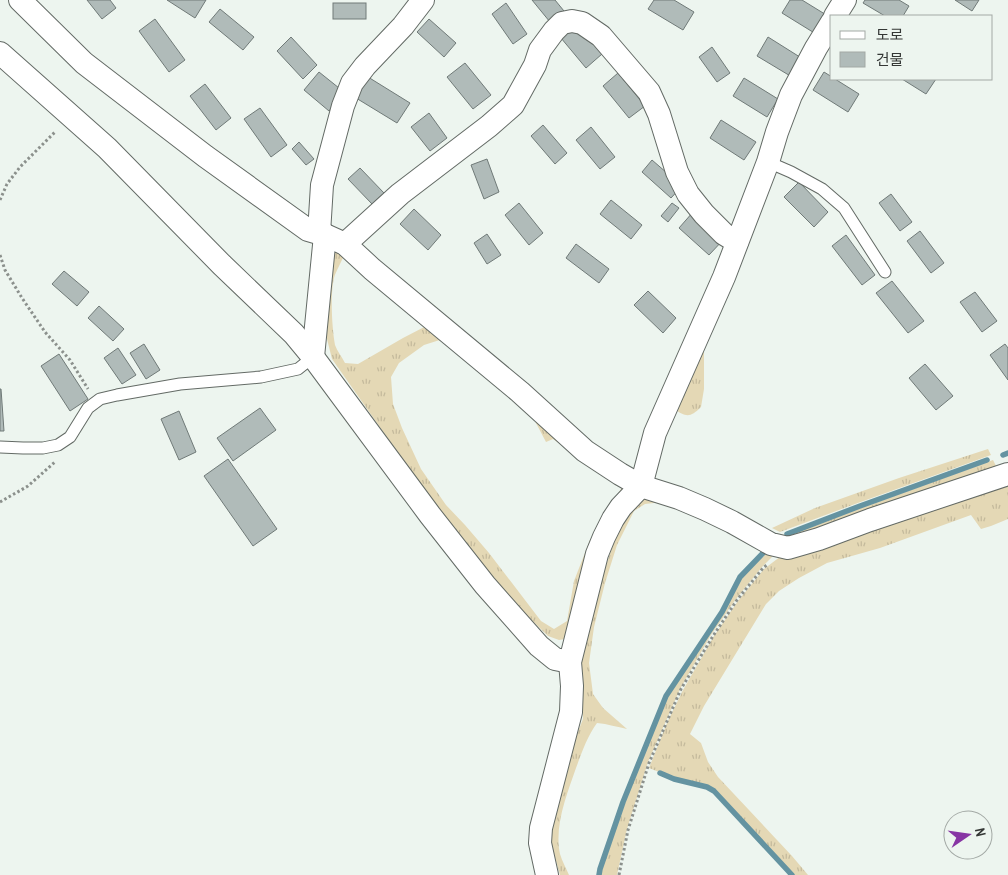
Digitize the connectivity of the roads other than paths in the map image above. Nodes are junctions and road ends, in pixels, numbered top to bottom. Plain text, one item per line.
1 (20, 0) edge
2 (423, 0) edge
3 (845, 0) edge
4 (836, 15) edge
5 (830, 25) edge
6 (0, 53) edge
7 (768, 162) junction
8 (322, 234) junction
9 (737, 242) junction
10 (345, 244) junction
11 (886, 272) dead end
12 (313, 357) junction
13 (0, 447) edge
14 (1008, 474) edge
15 (641, 486) junction
16 (570, 662) junction
17 (547, 875) edge

1 - 8 street
2 - 8 street
3 - 4 street
5 - 7 street
6 - 12 street
7 - 9 street
7 - 11 lane
8 - 10 street
8 - 12 street
9 - 10 street
9 - 15 street
10 - 15 street
12 - 13 lane
12 - 16 street
14 - 15 street
15 - 16 street
16 - 17 street

